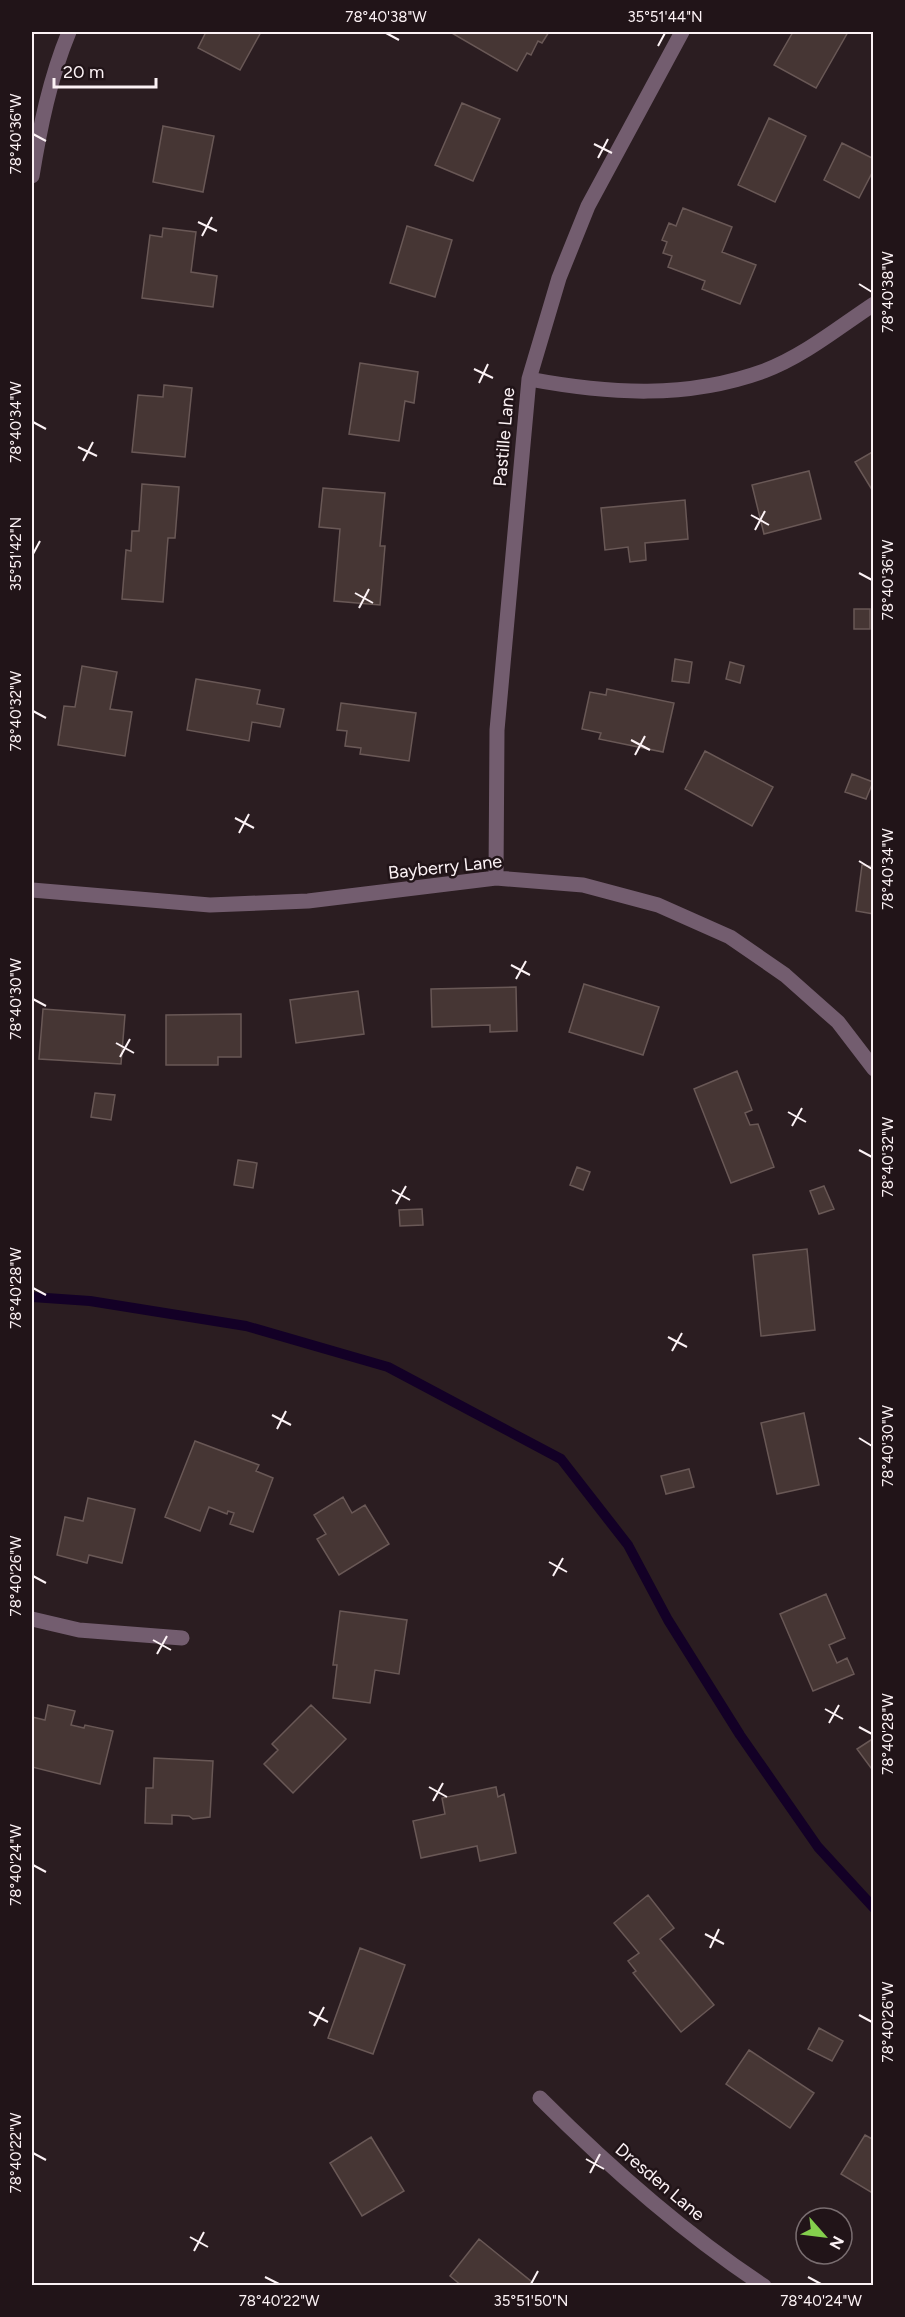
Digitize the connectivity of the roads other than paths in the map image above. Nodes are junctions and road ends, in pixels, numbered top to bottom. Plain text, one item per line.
1 (69, 32) edge
2 (682, 32) edge
3 (32, 176) edge
4 (873, 304) edge
5 (529, 379) junction
6 (496, 878) junction
7 (32, 890) edge
8 (873, 1069) edge
9 (32, 1619) edge
10 (182, 1638) dead end
11 (540, 2097) dead end
12 (764, 2286) edge

1 - 3 street
2 - 5 street, Pastille Lane
4 - 5 street
5 - 6 street, Pastille Lane
6 - 7 street, Bayberry Lane
6 - 8 street, Bayberry Lane
9 - 10 street
11 - 12 street, Dresden Lane

